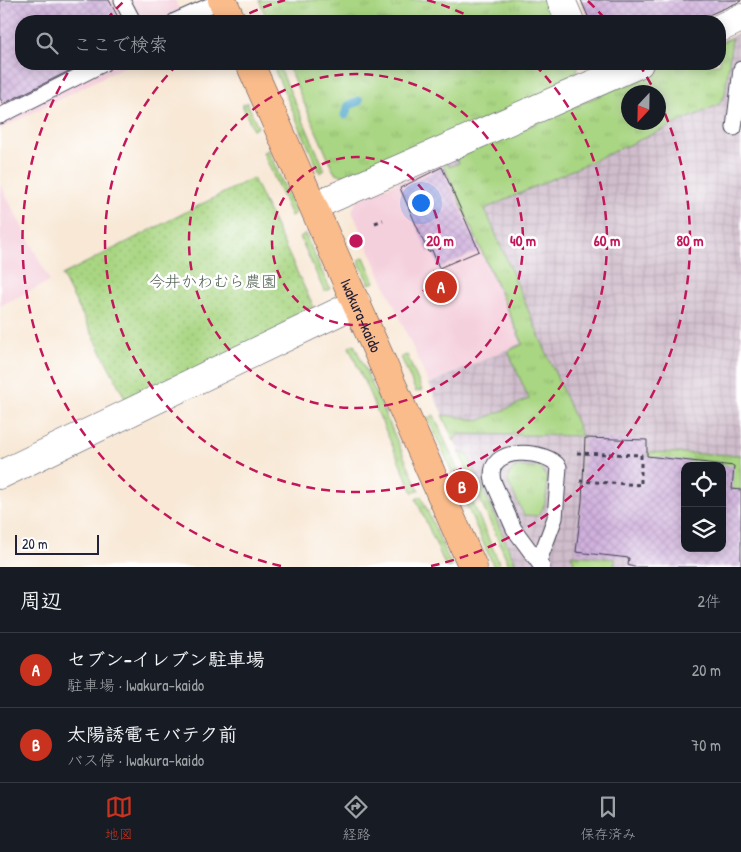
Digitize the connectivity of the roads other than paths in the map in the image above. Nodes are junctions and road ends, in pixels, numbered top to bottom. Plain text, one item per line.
1 (122, 0) edge
2 (222, 0) edge
3 (561, 0) edge
4 (130, 15) edge
5 (188, 15) edge
6 (229, 15) edge
7 (567, 15) edge
8 (741, 18) edge
9 (726, 25) edge
10 (741, 69) edge
11 (91, 70) edge
12 (253, 70) edge
13 (608, 70) edge
14 (593, 73) edge
15 (0, 116) edge
16 (734, 128) dead end
17 (314, 206) junction
18 (357, 303) junction
19 (0, 475) edge
20 (541, 564) edge
21 (473, 567) edge

1 - 4 lane
2 - 5 lane
2 - 6 main road
3 - 7 street
8 - 9 street
10 - 16 lane
11 - 15 lane
12 - 17 main road, Iwakura-kaido
13 - 14 street
14 - 17 street
17 - 18 main road, Iwakura-kaido
18 - 19 street
18 - 21 main road, Iwakura-kaido
20 - 20 lane

